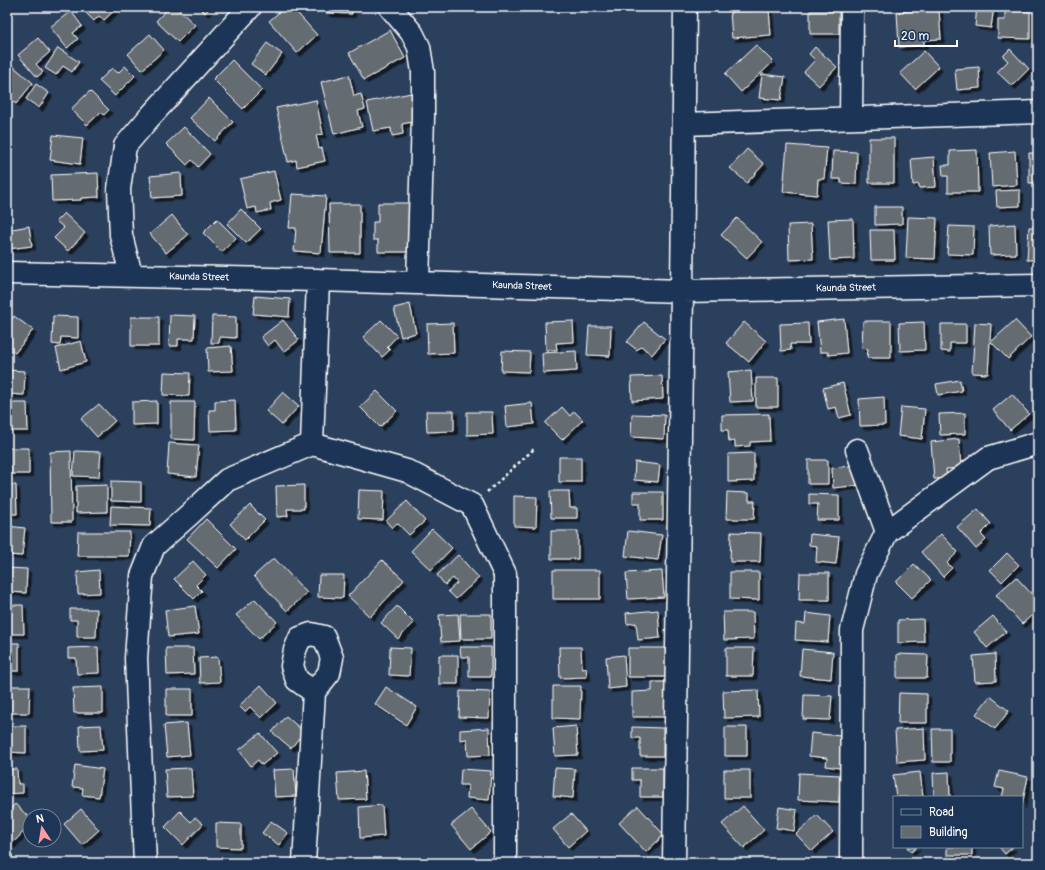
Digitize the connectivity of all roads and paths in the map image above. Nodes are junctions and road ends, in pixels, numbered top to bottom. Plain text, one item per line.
1 (250, 7) edge
2 (390, 7) edge
3 (685, 7) edge
4 (852, 7) edge
5 (1038, 112) edge
6 (851, 118) junction
7 (684, 124) junction
8 (7, 273) edge
9 (131, 275) junction
10 (318, 280) junction
11 (418, 283) junction
12 (1038, 285) edge
13 (682, 291) junction
14 (1038, 443) edge
15 (312, 444) junction
16 (535, 448) dead end
17 (857, 450) dead end
18 (472, 506) junction
19 (887, 532) junction
20 (314, 692) dead end
21 (145, 863) edge
22 (304, 863) edge
23 (505, 863) edge
24 (674, 863) edge
25 (851, 863) edge

1 - 9 street
2 - 11 street
3 - 7 street
4 - 6 street
5 - 6 street
6 - 7 street
7 - 13 street
8 - 9 street, Kaunda Street
9 - 10 street, Kaunda Street
10 - 11 street, Kaunda Street
10 - 15 street
11 - 13 street, Kaunda Street
12 - 13 street, Kaunda Street
13 - 24 street
14 - 19 street
15 - 18 street
15 - 21 street
16 - 18 path
17 - 19 street
18 - 23 street
19 - 25 street
20 - 22 street

